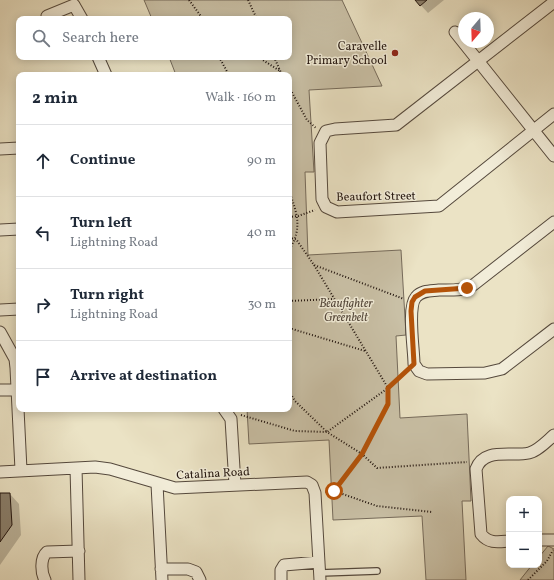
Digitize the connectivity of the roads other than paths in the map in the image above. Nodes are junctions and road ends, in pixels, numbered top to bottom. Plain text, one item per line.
1 (554, 2) edge
2 (47, 16) dead end
3 (80, 16) edge
4 (455, 32) dead end
5 (99, 60) edge
6 (478, 61) junction
7 (105, 72) edge
8 (554, 114) edge
9 (534, 130) junction
10 (16, 148) edge
11 (0, 150) edge
12 (554, 156) edge
13 (554, 222) edge
14 (16, 229) edge
15 (0, 230) edge
16 (16, 309) edge
17 (0, 310) edge
18 (554, 329) edge
19 (0, 332) edge
20 (16, 369) edge
21 (0, 390) edge
22 (16, 390) edge
23 (19, 412) edge
24 (227, 412) edge
25 (554, 435) edge
26 (76, 468) junction
27 (21, 470) junction
28 (0, 472) edge
29 (157, 484) junction
30 (235, 485) junction
31 (542, 540) edge
32 (554, 540) edge
33 (506, 541) edge
34 (79, 551) junction
35 (377, 571) dead end
36 (320, 572) edge
37 (162, 575) edge
38 (46, 580) edge
39 (78, 580) edge
40 (200, 580) edge
41 (281, 580) edge

1 - 6 street
2 - 3 street
4 - 6 street
5 - 7 street
6 - 9 street
6 - 9 street, Beaufort Street
8 - 9 street, Beaufort Street
9 - 12 street
10 - 11 street
13 - 18 street
14 - 15 street
16 - 17 street
19 - 20 street
21 - 22 street
23 - 27 street
24 - 30 street
25 - 33 street
26 - 27 street, Catalina Road
26 - 29 street, Catalina Road
26 - 34 street
27 - 28 street, Catalina Road
29 - 30 street, Catalina Road
29 - 37 street
30 - 36 street, Catalina Road
31 - 32 street
34 - 38 street
34 - 39 street
35 - 36 lane
36 - 41 street
37 - 40 street

